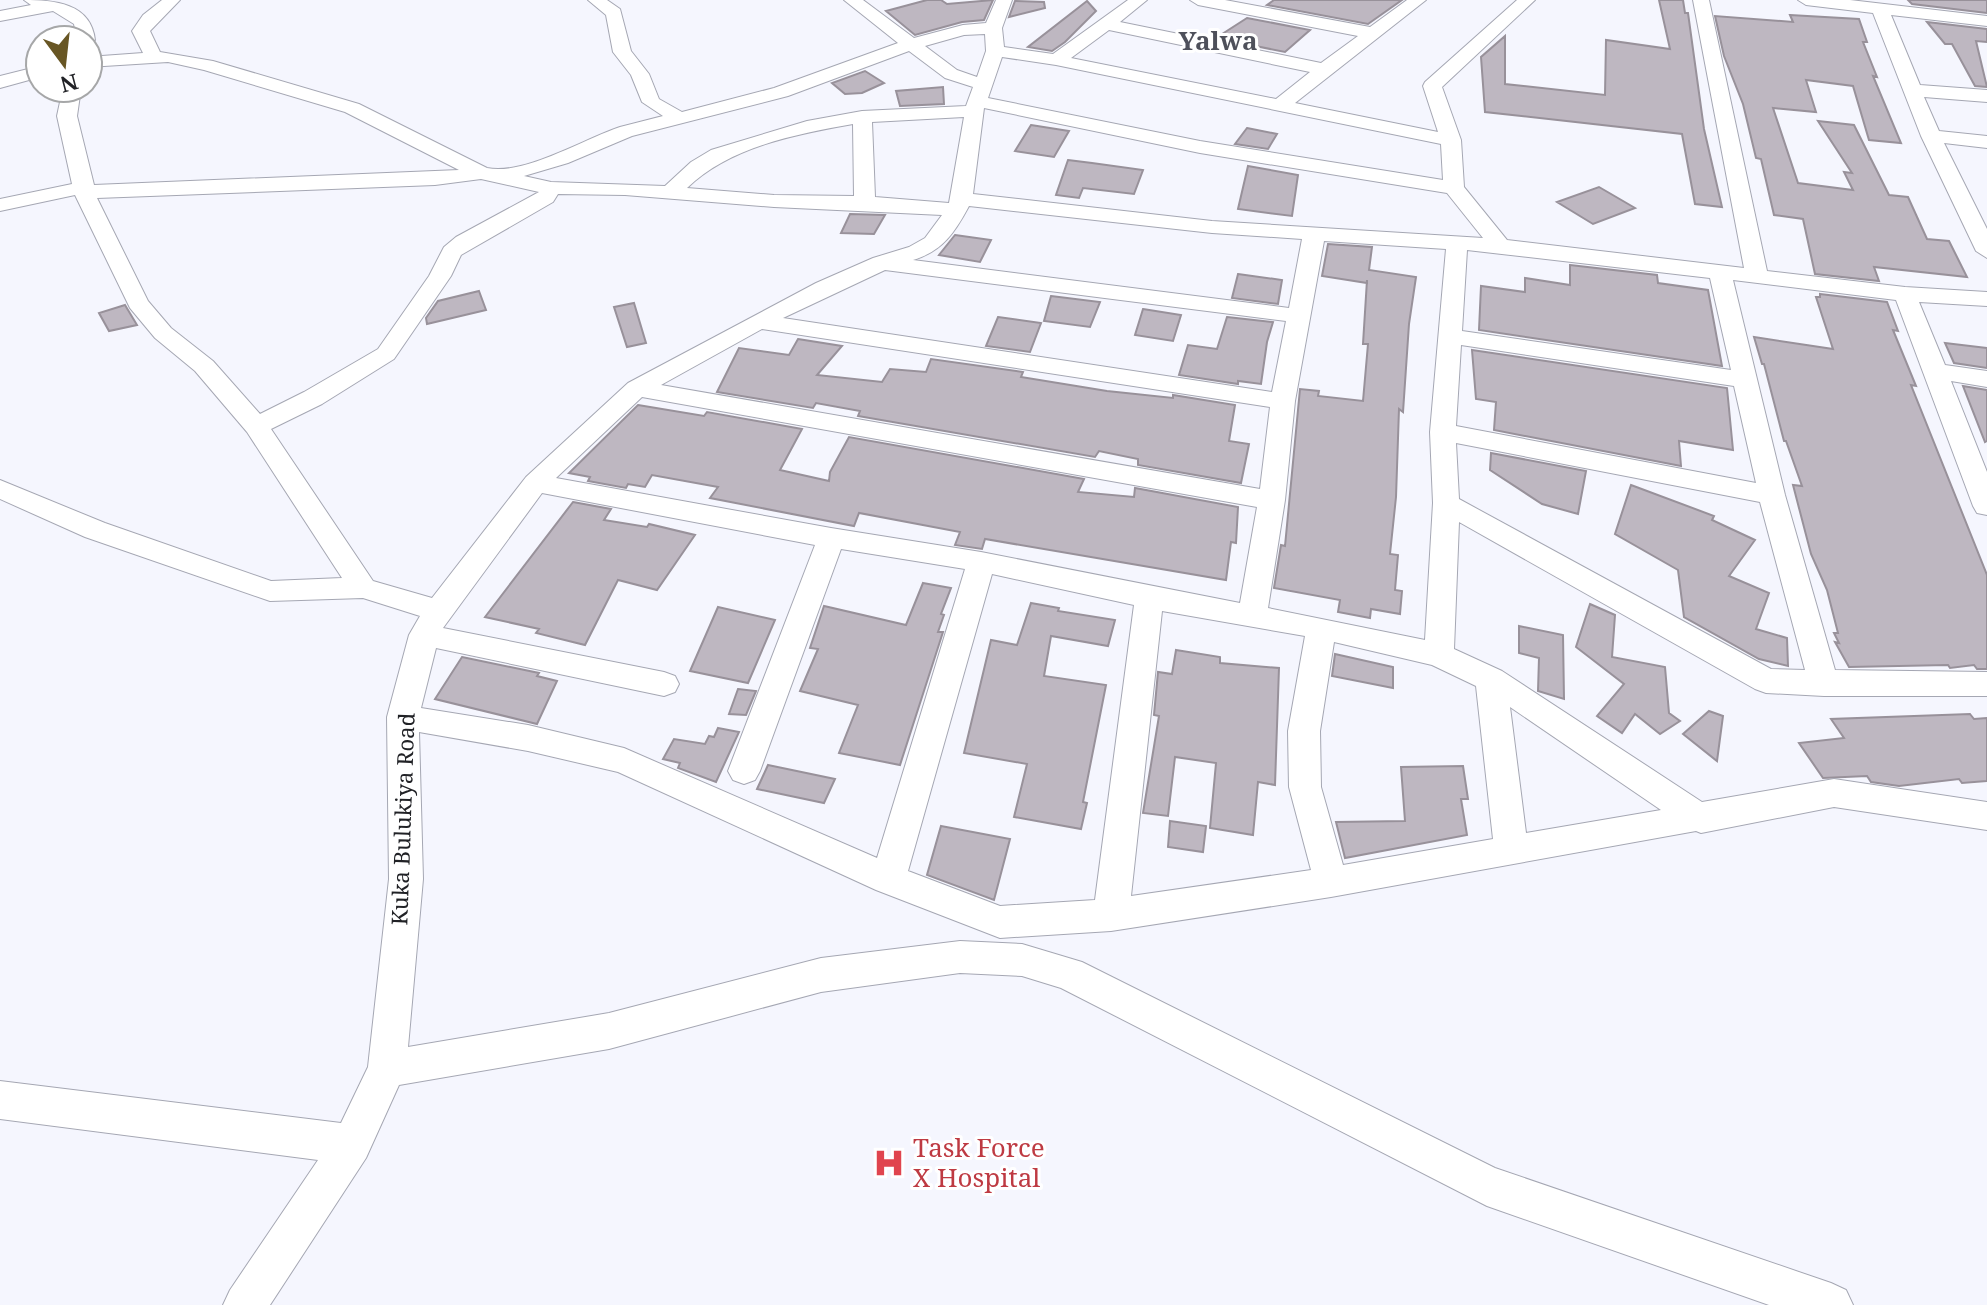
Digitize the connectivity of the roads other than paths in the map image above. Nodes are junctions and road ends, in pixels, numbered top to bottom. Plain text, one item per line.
1 (32, 0) edge
2 (172, 0) edge
3 (596, 0) edge
4 (852, 0) edge
5 (1004, 0) edge
6 (1139, 0) edge
7 (1198, 0) edge
8 (1418, 0) edge
9 (1527, 0) edge
10 (1701, 0) edge
11 (1806, 0) edge
12 (50, 7) junction
13 (1880, 10) junction
14 (0, 16) edge
15 (1987, 21) edge
16 (83, 24) edge
17 (1105, 24) junction
18 (1372, 33) junction
19 (994, 39) junction
20 (909, 45) junction
21 (154, 57) junction
22 (1056, 60) junction
23 (104, 61) edge
24 (1324, 69) junction
25 (24, 75) edge
26 (0, 82) edge
27 (1912, 90) junction
28 (1987, 96) edge
29 (978, 99) junction
30 (69, 104) edge
31 (1279, 106) junction
32 (678, 117) junction
33 (862, 117) junction
34 (1931, 136) junction
35 (1451, 140) junction
36 (1987, 142) edge
37 (490, 175) junction
38 (551, 188) junction
39 (1454, 188) junction
40 (84, 189) junction
41 (669, 194) junction
42 (1960, 194) junction
43 (1987, 198) edge
44 (865, 203) junction
45 (0, 205) edge
46 (959, 205) junction
47 (1314, 235) junction
48 (1457, 243) junction
49 (1500, 246) junction
50 (1987, 251) edge
51 (881, 263) junction
52 (1720, 272) junction
53 (1757, 276) junction
54 (1905, 294) junction
55 (1987, 299) edge
56 (1299, 316) junction
57 (758, 321) junction
58 (1450, 336) junction
59 (1933, 371) junction
60 (1987, 379) edge
61 (1745, 380) junction
62 (637, 388) junction
63 (1283, 401) junction
64 (256, 426) junction
65 (1443, 432) junction
66 (1978, 460) edge
67 (535, 483) junction
68 (0, 489) edge
69 (1772, 495) junction
70 (1272, 500) junction
71 (1446, 503) junction
72 (1987, 506) edge
73 (831, 538) junction
74 (981, 562) junction
75 (363, 588) junction
76 (1149, 598) junction
77 (1252, 615) junction
78 (431, 623) junction
79 (1321, 628) junction
80 (1439, 655) junction
81 (1491, 679) junction
82 (664, 684) dead end
83 (1824, 684) junction
84 (1987, 684) edge
85 (403, 717) junction
86 (744, 771) dead end
87 (1987, 816) edge
88 (1701, 819) junction
89 (1511, 849) junction
90 (888, 879) junction
91 (1331, 882) junction
92 (1111, 915) junction
93 (387, 1069) junction
94 (0, 1100) edge
95 (352, 1144) junction
96 (245, 1305) edge
97 (1831, 1305) edge

1 - 12 street
2 - 21 street
3 - 32 street
4 - 20 street
5 - 19 street, Kuka Bulukiya Road
6 - 17 street
7 - 18 street
8 - 18 street
9 - 35 street
10 - 53 street
11 - 13 street
12 - 14 street
12 - 16 street
13 - 15 street
13 - 27 street
17 - 22 street
17 - 24 street
18 - 24 street
19 - 20 street
19 - 22 street
19 - 29 street, Kuka Bulukiya Road
20 - 29 street
20 - 32 street
21 - 23 street
21 - 37 street
22 - 31 street
24 - 31 street
25 - 26 street
27 - 28 street
27 - 34 street
29 - 33 street
29 - 39 street
29 - 46 street, Kuka Bulukiya Road
30 - 40 street
31 - 35 street
32 - 37 street
33 - 41 street
33 - 44 street
34 - 36 street
34 - 42 street
35 - 39 street
37 - 38 street
37 - 40 street
38 - 41 street
38 - 64 street
39 - 49 street
40 - 45 street
40 - 64 street
41 - 44 street
42 - 43 street
42 - 50 street
44 - 46 street
46 - 47 street
46 - 51 street, Kuka Bulukiya Road
47 - 48 street
47 - 56 street
48 - 49 street
48 - 58 street
49 - 52 street
51 - 56 street
51 - 57 street, Kuka Bulukiya Road
52 - 53 street
52 - 61 street
53 - 54 street
54 - 55 street
54 - 59 street
56 - 63 street
57 - 62 street, Kuka Bulukiya Road
57 - 63 street
58 - 61 street
58 - 65 street
59 - 60 street
59 - 66 street
61 - 69 street
62 - 67 street, Kuka Bulukiya Road
62 - 70 street
63 - 70 street
64 - 75 street
65 - 69 street
65 - 71 street
66 - 72 street
67 - 73 street
67 - 78 street, Kuka Bulukiya Road
68 - 75 street
69 - 83 street
70 - 77 street
71 - 80 street
71 - 83 street
73 - 74 street
73 - 86 street
74 - 76 street
74 - 90 street
75 - 78 street
76 - 77 street
76 - 92 street
77 - 79 street
78 - 82 street
78 - 85 street, Kuka Bulukiya Road
79 - 80 street
79 - 91 street
80 - 81 street
81 - 88 street
81 - 89 street
83 - 84 street
85 - 90 street
85 - 93 street, Kuka Bulukiya Road
87 - 88 street
88 - 89 street
89 - 91 street
90 - 92 street
91 - 92 street
93 - 95 street, Kuka Bulukiya Road
93 - 97 street
94 - 95 street
95 - 96 street, Kuka Bulukiya Road

